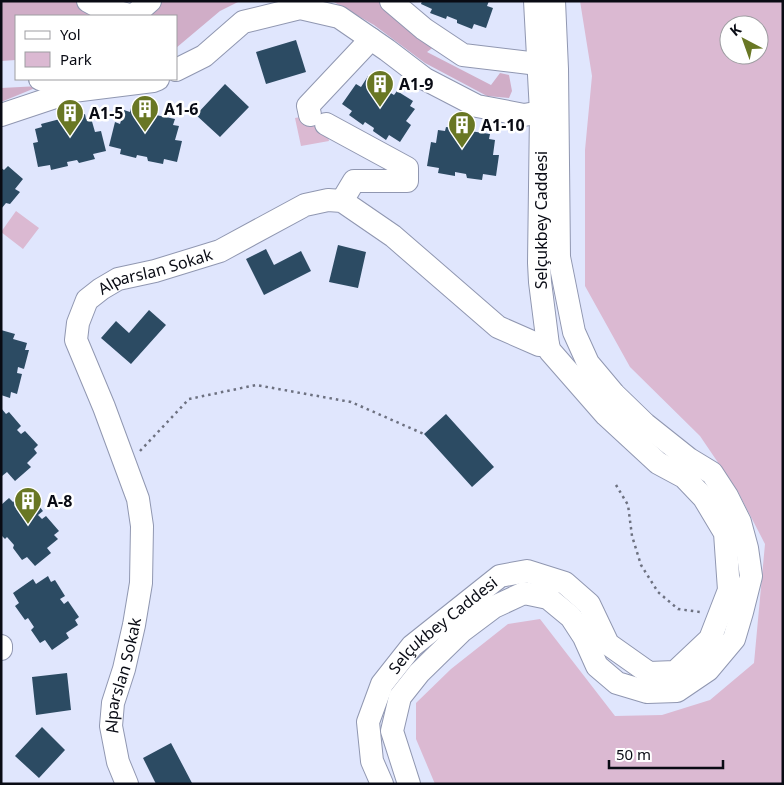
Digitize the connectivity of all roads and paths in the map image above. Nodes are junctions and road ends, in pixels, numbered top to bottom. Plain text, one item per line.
1 (88, 1) edge
2 (150, 1) edge
3 (391, 1) edge
4 (535, 1) edge
5 (554, 1) edge
6 (128, 15) edge
7 (133, 15) edge
8 (371, 39) junction
9 (538, 64) junction
10 (178, 69) edge
11 (43, 80) edge
12 (156, 80) edge
13 (73, 91) junction
14 (541, 112) junction
15 (1, 115) edge
16 (342, 200) junction
17 (548, 345) junction
18 (424, 434) dead end
19 (125, 467) junction
20 (616, 485) dead end
21 (720, 612) junction
22 (127, 784) edge
23 (382, 784) edge
24 (409, 784) edge

1 - 6 street
2 - 7 street
3 - 9 street
4 - 9 street, Selçukbey Caddesi
5 - 24 street, Selçukbey Caddesi
8 - 10 street
8 - 14 street
8 - 16 street
9 - 14 street, Selçukbey Caddesi
11 - 13 street
12 - 13 street
13 - 15 street
14 - 17 street, Selçukbey Caddesi
16 - 17 street
16 - 19 street, Alparslan Sokak
17 - 21 street, Selçukbey Caddesi
18 - 19 path
19 - 22 street, Alparslan Sokak
20 - 21 path
21 - 23 street, Selçukbey Caddesi

